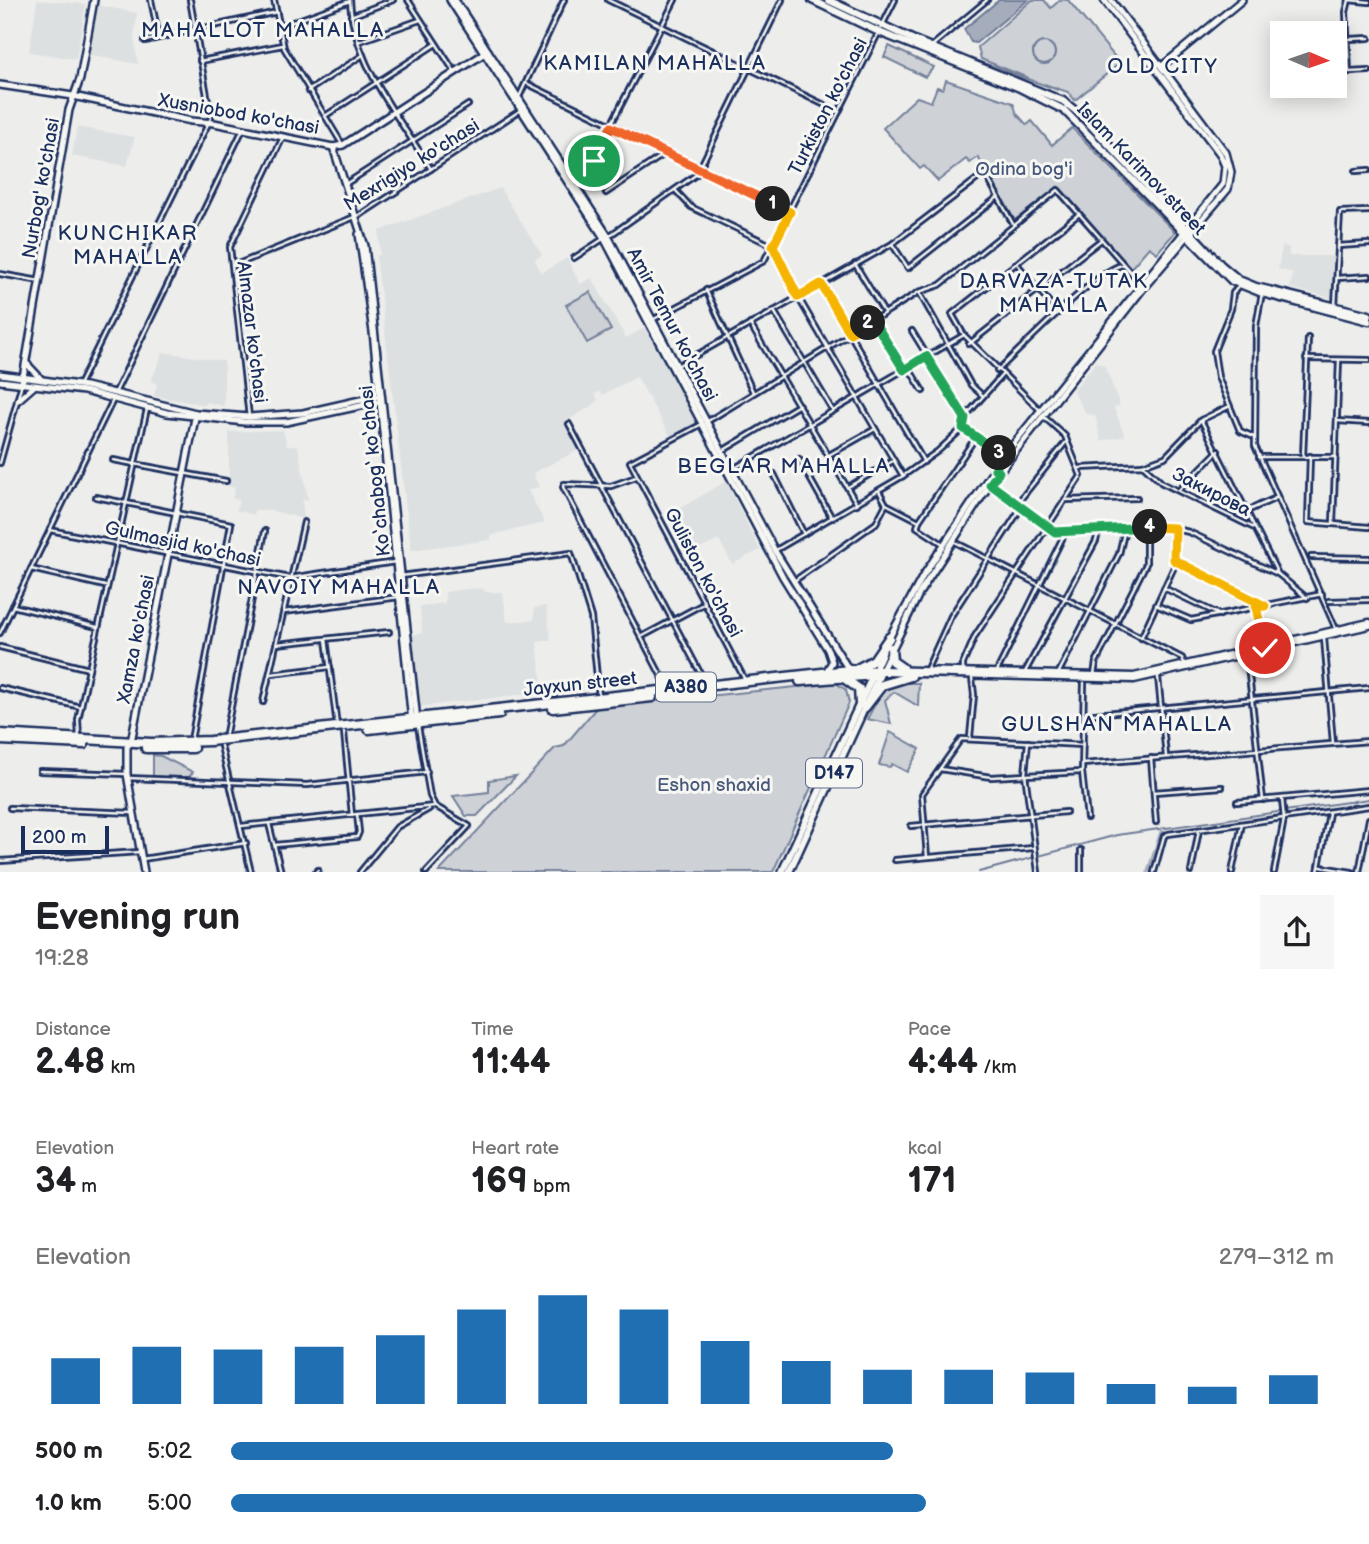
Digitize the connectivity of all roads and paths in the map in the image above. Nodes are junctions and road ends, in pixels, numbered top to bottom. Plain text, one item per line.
1 (92, 0) edge
2 (151, 0) edge
3 (190, 0) edge
4 (274, 0) edge
5 (393, 0) edge
6 (408, 0) edge
7 (452, 0) edge
8 (564, 0) edge
9 (608, 0) edge
10 (675, 0) edge
11 (782, 0) edge
12 (812, 0) edge
13 (828, 0) edge
14 (895, 0) edge
15 (986, 0) edge
16 (1104, 0) edge
17 (1111, 0) edge
18 (1242, 0) edge
19 (1349, 0) edge
20 (350, 1) edge
21 (1369, 2) edge
22 (277, 12) junction
23 (351, 16) junction
24 (420, 20) junction
25 (662, 26) junction
26 (279, 27) junction
27 (881, 29) junction
28 (195, 30) junction
29 (159, 38) junction
30 (1369, 38) edge
31 (1350, 39) junction
32 (145, 41) dead end
33 (359, 42) junction
34 (436, 44) junction
35 (283, 45) junction
36 (931, 47) junction
37 (487, 52) junction
38 (363, 55) junction
39 (200, 61) junction
40 (1160, 67) junction
41 (748, 69) junction
42 (1369, 71) edge
43 (455, 72) junction
44 (1007, 80) junction
45 (377, 83) junction
46 (526, 83) junction
47 (0, 85) edge
48 (308, 91) junction
49 (73, 96) junction
50 (519, 96) junction
51 (468, 105) dead end
52 (521, 110) junction
53 (395, 112) junction
54 (839, 113) junction
55 (325, 116) junction
56 (208, 122) junction
57 (611, 127) junction
58 (243, 129) junction
59 (283, 137) junction
60 (413, 140) junction
61 (343, 145) junction
62 (333, 147) junction
63 (666, 153) junction
64 (431, 169) junction
65 (700, 170) junction
66 (1369, 170) edge
67 (1356, 171) dead end
68 (344, 184) junction
69 (578, 188) junction
70 (675, 190) junction
71 (606, 193) dead end
72 (998, 197) junction
73 (1369, 211) edge
74 (790, 212) junction
75 (1079, 214) junction
76 (356, 217) junction
77 (1013, 224) junction
78 (1187, 233) junction
79 (606, 237) junction
80 (1102, 239) junction
81 (892, 244) junction
82 (1369, 244) edge
83 (773, 246) junction
84 (1338, 246) junction
85 (574, 258) dead end
86 (855, 264) junction
87 (1017, 264) junction
88 (1123, 264) junction
89 (233, 267) junction
90 (0, 274) edge
91 (1369, 276) edge
92 (1337, 278) junction
93 (40, 281) junction
94 (821, 284) junction
95 (1141, 284) junction
96 (1240, 285) junction
97 (1037, 289) junction
98 (706, 290) junction
99 (919, 292) junction
100 (1262, 293) junction
101 (798, 297) junction
102 (1335, 306) junction
103 (774, 311) junction
104 (884, 313) junction
105 (1058, 313) junction
106 (1369, 315) edge
107 (653, 319) junction
108 (873, 320) junction
109 (1114, 321) junction
110 (1369, 321) edge
111 (750, 324) junction
112 (912, 331) dead end
113 (850, 333) junction
114 (729, 335) junction
115 (964, 335) junction
116 (1308, 338) dead end
117 (948, 344) junction
118 (969, 344) junction
119 (827, 347) junction
120 (926, 356) junction
121 (1306, 359) junction
122 (804, 360) junction
123 (1339, 360) junction
124 (1369, 360) edge
125 (26, 363) junction
126 (677, 366) junction
127 (908, 367) junction
128 (904, 370) junction
129 (997, 371) junction
130 (0, 374) edge
131 (781, 374) junction
132 (1002, 375) junction
133 (23, 380) junction
134 (43, 380) junction
135 (0, 381) edge
136 (880, 384) junction
137 (37, 385) junction
138 (79, 385) junction
139 (923, 391) dead end
140 (753, 392) junction
141 (114, 396) junction
142 (983, 396) junction
143 (857, 397) junction
144 (379, 399) junction
145 (18, 400) junction
146 (799, 405) junction
147 (1229, 407) junction
148 (147, 409) junction
149 (833, 411) junction
150 (1042, 413) junction
151 (196, 416) junction
152 (249, 417) junction
153 (965, 418) junction
154 (1201, 420) junction
155 (1337, 421) junction
156 (705, 422) junction
157 (1369, 423) edge
158 (569, 424) dead end
159 (811, 425) junction
160 (963, 428) junction
161 (875, 429) junction
162 (976, 437) junction
163 (1254, 437) junction
164 (1067, 440) junction
165 (723, 450) junction
166 (1218, 450) junction
167 (829, 455) junction
168 (1303, 456) junction
169 (1310, 456) junction
170 (1003, 457) junction
171 (1258, 457) junction
172 (1336, 457) junction
173 (799, 459) dead end
174 (113, 460) dead end
175 (893, 461) junction
176 (924, 462) junction
177 (0, 463) edge
178 (133, 463) junction
179 (1143, 465) junction
180 (1080, 468) junction
181 (733, 469) junction
182 (997, 470) junction
183 (184, 472) junction
184 (774, 474) dead end
185 (903, 476) junction
186 (636, 477) junction
187 (226, 481) dead end
188 (990, 484) junction
189 (602, 485) junction
190 (847, 487) junction
191 (879, 491) junction
192 (1178, 491) junction
193 (96, 497) dead end
194 (1137, 498) dead end
195 (1276, 498) junction
196 (1065, 499) junction
197 (125, 502) junction
198 (857, 504) junction
199 (886, 504) junction
200 (1016, 505) junction
201 (1021, 508) junction
202 (1247, 511) junction
203 (176, 513) junction
204 (832, 518) junction
205 (919, 521) junction
206 (304, 522) dead end
207 (1333, 524) junction
208 (1046, 527) junction
209 (1146, 527) junction
210 (1369, 527) edge
211 (1175, 528) junction
212 (1254, 528) junction
213 (1125, 529) junction
214 (50, 530) junction
215 (265, 531) dead end
216 (1098, 531) junction
217 (1065, 533) junction
218 (804, 534) junction
219 (952, 541) junction
220 (116, 544) junction
221 (943, 544) junction
222 (775, 551) junction
223 (168, 554) junction
224 (1311, 557) dead end
225 (1369, 558) edge
226 (1174, 560) junction
227 (986, 561) junction
228 (395, 562) junction
229 (222, 564) junction
230 (31, 569) junction
231 (258, 574) junction
232 (1278, 574) junction
233 (1014, 575) junction
234 (399, 576) junction
235 (290, 578) junction
236 (793, 582) junction
237 (106, 586) junction
238 (1040, 586) junction
239 (1164, 588) junction
240 (1322, 594) junction
241 (399, 597) junction
242 (1307, 598) junction
243 (1063, 599) junction
244 (1369, 600) edge
245 (1329, 601) dead end
246 (705, 603) junction
247 (1156, 605) junction
248 (13, 606) junction
249 (1265, 606) junction
250 (1256, 607) junction
251 (282, 612) junction
252 (1090, 612) junction
253 (1220, 615) junction
254 (673, 620) junction
255 (1114, 625) junction
256 (97, 627) junction
257 (1369, 627) edge
258 (1337, 631) junction
259 (388, 632) dead end
260 (0, 633) edge
261 (406, 637) junction
262 (642, 637) junction
263 (889, 638) junction
264 (1141, 638) junction
265 (1324, 638) junction
266 (326, 639) junction
267 (275, 644) junction
268 (0, 647) edge
269 (891, 648) junction
270 (1265, 648) junction
271 (1247, 657) junction
272 (1185, 666) junction
273 (330, 667) junction
274 (89, 669) junction
275 (852, 670) junction
276 (926, 671) junction
277 (825, 672) junction
278 (878, 672) junction
279 (911, 673) junction
280 (963, 673) junction
281 (269, 674) junction
282 (996, 674) junction
283 (1024, 675) junction
284 (834, 677) junction
285 (1057, 677) junction
286 (1158, 677) junction
287 (972, 678) junction
288 (1093, 678) junction
289 (745, 681) junction
290 (1084, 683) junction
291 (706, 685) junction
292 (0, 688) edge
293 (1369, 688) edge
294 (668, 690) junction
295 (1330, 691) junction
296 (1252, 698) junction
297 (596, 699) junction
298 (263, 702) dead end
299 (863, 705) junction
300 (81, 707) junction
301 (1162, 707) junction
302 (1084, 715) junction
303 (414, 720) junction
304 (341, 729) junction
305 (0, 734) edge
306 (970, 737) junction
307 (80, 738) junction
308 (0, 740) edge
309 (1369, 741) edge
310 (1028, 742) junction
311 (190, 743) junction
312 (223, 743) junction
313 (129, 744) junction
314 (1083, 744) junction
315 (1333, 744) junction
316 (1258, 751) junction
317 (1166, 756) junction
318 (1151, 758) junction
319 (1083, 764) junction
320 (940, 769) junction
321 (40, 771) dead end
322 (427, 772) junction
323 (1082, 772) junction
324 (1025, 774) junction
325 (127, 776) junction
326 (229, 780) junction
327 (349, 780) junction
328 (1222, 787) dead end
329 (1369, 790) edge
330 (1154, 792) junction
331 (1282, 798) junction
332 (1263, 800) junction
333 (1237, 803) dead end
334 (435, 806) junction
335 (1369, 806) edge
336 (10, 808) dead end
337 (430, 808) junction
338 (1066, 812) dead end
339 (134, 813) junction
340 (1329, 813) junction
341 (354, 815) junction
342 (1030, 817) junction
343 (1087, 818) dead end
344 (1284, 818) junction
345 (1369, 819) edge
346 (1156, 822) dead end
347 (269, 824) junction
348 (1241, 824) junction
349 (925, 825) junction
350 (241, 826) junction
351 (911, 826) dead end
352 (1199, 830) junction
353 (246, 843) junction
354 (275, 845) junction
355 (1033, 848) junction
356 (1081, 850) dead end
357 (141, 855) junction
358 (927, 857) junction
359 (895, 860) dead end
360 (0, 861) edge
361 (1319, 867) junction
362 (144, 872) edge
363 (251, 872) edge
364 (281, 872) edge
365 (360, 872) edge
366 (426, 872) edge
367 (782, 872) edge
368 (789, 872) edge
369 (1038, 872) edge
370 (1081, 872) edge
371 (1154, 872) edge
372 (1191, 872) edge
373 (1233, 872) edge
374 (1274, 872) edge
375 (1318, 872) edge
376 (1352, 872) edge
377 (1359, 872) edge

1 - 49 main road, Nurbog' ko'chasi
2 - 29 street
3 - 28 street
4 - 22 street
5 - 23 street
6 - 24 street
7 - 37 main road, Amir Temur ko'chasi
8 - 46 street
9 - 25 street
10 - 25 street
11 - 41 street
12 - 27 main road, Islam Karimov street
13 - 27 main road, Islam Karimov street
14 - 27 street, Turkiston ko'chasi
15 - 36 street
16 - 40 main road
17 - 40 main road
18 - 40 main road
19 - 21 street
19 - 31 street
20 - 23 street
20 - 26 street
22 - 26 street
22 - 28 street
23 - 33 street
24 - 33 street
24 - 34 street
25 - 41 street
25 - 57 street
26 - 35 street
27 - 36 main road, Islam Karimov street
27 - 44 main road, Islam Karimov street
27 - 54 street, Turkiston ko'chasi
28 - 29 street
28 - 39 street
29 - 32 street
30 - 31 street
31 - 42 street
33 - 38 street
34 - 43 street
34 - 45 street
35 - 39 street
35 - 48 street
36 - 44 main road, Islam Karimov street
37 - 43 main road, Xusniobod ko'chasi
37 - 50 main road, Amir Temur ko'chasi
37 - 52 main road, Amir Temur ko'chasi
38 - 45 street
38 - 48 street
39 - 56 street
40 - 78 main road
41 - 54 street
41 - 65 street
43 - 53 main road, Xusniobod ko'chasi
44 - 78 main road, Islam Karimov street
45 - 53 street
45 - 55 street
46 - 50 street
46 - 57 street
47 - 49 main road, Xusniobod ko'chasi
48 - 55 street
49 - 56 main road, Xusniobod ko'chasi
49 - 93 main road, Nurbog' ko'chasi
50 - 69 main road, Amir Temur ko'chasi
51 - 60 street
52 - 64 street, Mexrigiyo ko'chasi
52 - 79 main road, Amir Temur ko'chasi
53 - 60 street
53 - 61 main road, Xusniobod ko'chasi
54 - 74 street, Turkiston ko'chasi
55 - 61 street
56 - 58 main road, Xusniobod ko'chasi
56 - 138 street
57 - 63 street
57 - 69 street
58 - 59 main road, Xusniobod ko'chasi
58 - 141 street
59 - 62 main road, Xusniobod ko'chasi
59 - 89 street, Almazar ko'chasi
60 - 64 street
60 - 68 street
61 - 62 main road, Xusniobod ko'chasi
62 - 68 main road, Ko‘chabog‘ ko‘chasi
63 - 65 street
63 - 71 street
64 - 76 street, Mexrigiyo ko'chasi
65 - 70 street
65 - 74 street
66 - 67 street
68 - 76 main road, Ko‘chabog‘ ko‘chasi
69 - 79 main road, Amir Temur ko'chasi
70 - 79 street
70 - 83 street
72 - 77 street
72 - 81 street
72 - 81 street
73 - 84 street
74 - 83 street, Turkiston ko'chasi
75 - 77 street
75 - 80 street
75 - 87 street
76 - 89 street, Mexrigiyo ko'chasi
76 - 144 main road, Ko‘chabog‘ ko‘chasi
77 - 99 street
78 - 95 main road
78 - 96 main road, Islam Karimov street
78 - 102 main road, Islam Karimov street
78 - 109 main road
79 - 85 street
79 - 107 main road, Amir Temur ko'chasi
79 - 156 main road, Amir Temur ko'chasi
80 - 88 street
80 - 97 street
81 - 86 street
82 - 84 street
83 - 98 street, Turkiston ko'chasi
83 - 101 street
84 - 92 street
86 - 94 street
86 - 104 street
87 - 97 street
87 - 115 street
88 - 95 street
88 - 105 street
89 - 152 street, Almazar ko'chasi
90 - 93 street
91 - 92 street
92 - 102 street
93 - 125 main road, Nurbog' ko'chasi
94 - 101 street
94 - 113 street
95 - 109 main road
96 - 100 main road, Islam Karimov street
96 - 147 street
97 - 105 street
97 - 118 street
98 - 107 street, Turkiston ko'chasi
98 - 114 street
99 - 104 street
99 - 117 street
100 - 110 main road, Islam Karimov street
100 - 163 street
101 - 103 street
101 - 119 street
102 - 106 main road, Islam Karimov street
103 - 111 street
103 - 122 street
104 - 108 street
105 - 129 street
107 - 126 main road, Amir Temur ko'chasi
108 - 113 street
108 - 128 street
109 - 150 main road
111 - 114 street
111 - 131 street
112 - 120 street
113 - 119 street
113 - 136 street
114 - 126 street
114 - 140 street
115 - 117 street
115 - 118 street
116 - 121 street
117 - 120 street
117 - 142 street
118 - 129 street
119 - 122 street
119 - 143 street
120 - 127 street
120 - 153 street
121 - 123 street
121 - 168 street
122 - 131 street
122 - 149 street
123 - 124 street
123 - 155 street
125 - 133 main road, Nurbog' ko'chasi
125 - 134 main road
126 - 156 main road, Amir Temur ko'chasi
127 - 128 street
127 - 139 street
128 - 136 street
129 - 132 street
130 - 133 main road
131 - 140 street
131 - 146 street
132 - 142 street
132 - 150 street
133 - 134 main road
133 - 135 main road
133 - 137 main road
133 - 145 street, Nurbog' ko'chasi
134 - 138 main road
136 - 143 street
136 - 176 street
137 - 141 main road
137 - 145 main road
138 - 141 main road
140 - 156 street
141 - 148 main road
141 - 151 main road
141 - 214 street
142 - 153 street
143 - 149 street
143 - 161 street
144 - 151 main road
144 - 152 main road
144 - 228 main road, Ko‘chabog‘ ko‘chasi
144 - 234 main road, Ko‘chabog‘ ko‘chasi
145 - 177 street, Nurbog' ko'chasi
146 - 159 street
146 - 165 street
147 - 154 street
147 - 163 street
148 - 151 main road
148 - 178 street
149 - 159 street
150 - 164 street
150 - 170 main road
150 - 182 main road
151 - 152 main road
151 - 183 main road, Xamza ko'chasi
153 - 160 street
154 - 166 street
154 - 179 street
155 - 157 street
155 - 172 street
156 - 165 main road, Amir Temur ko'chasi
156 - 186 street
156 - 277 main road, Amir Temur ko'chasi
158 - 189 street
159 - 167 street
159 - 181 street
160 - 162 street
160 - 176 street
161 - 167 street
161 - 175 street
162 - 170 street
162 - 205 street
163 - 171 street
164 - 180 street
164 - 200 street
165 - 181 main road, Amir Temur ko'chasi
166 - 192 street
166 - 202 street
167 - 190 street
168 - 169 street
168 - 171 street
169 - 172 street
169 - 207 street
170 - 182 main road
171 - 195 street
172 - 207 street
173 - 204 street
174 - 178 street
175 - 185 street
175 - 190 street
176 - 185 street
178 - 183 street
178 - 197 street
179 - 180 street
179 - 192 street, Закирова
180 - 196 street
181 - 222 main road, Amir Temur ko'chasi
182 - 188 main road
182 - 221 main road
183 - 187 street
183 - 203 main road, Xamza ko'chasi
184 - 218 street
185 - 191 street
186 - 189 street
186 - 246 street, Guliston ko'chasi
188 - 200 street
188 - 219 main road
189 - 254 street
189 - 262 street
190 - 198 street
191 - 198 street
191 - 199 street
192 - 212 street, Закирова
193 - 197 street
194 - 196 street
195 - 202 street
195 - 240 street
196 - 208 street
197 - 203 street
197 - 220 street
198 - 204 street
199 - 205 street
199 - 236 street
200 - 201 street
201 - 208 street
201 - 227 street
202 - 212 street
203 - 223 main road, Xamza ko'chasi
203 - 229 street
204 - 218 street
205 - 221 street
206 - 235 street
207 - 210 street
208 - 217 street
208 - 233 street
209 - 211 street
209 - 213 street
209 - 255 street
211 - 226 street
211 - 232 street
212 - 232 street
213 - 216 street
213 - 252 street
214 - 220 street, Gulmasjid ko'chasi
214 - 230 street
215 - 231 street
216 - 217 street
216 - 243 street
217 - 238 street
218 - 222 street
219 - 227 street
219 - 269 main road
220 - 223 street, Gulmasjid ko'chasi
220 - 237 street
221 - 263 main road
222 - 236 main road, Amir Temur ko'chasi
223 - 229 street, Gulmasjid ko'chasi
223 - 313 main road, Xamza ko'chasi
224 - 225 street
226 - 239 street
226 - 249 street
227 - 233 street
227 - 276 street
228 - 234 main road, Ko‘chabog‘ ko‘chasi
228 - 235 street, Gulmasjid ko'chasi
229 - 231 street, Gulmasjid ko'chasi
229 - 311 street
230 - 237 street
230 - 248 street
231 - 235 street, Gulmasjid ko'chasi
231 - 312 street
232 - 242 street
233 - 238 street
233 - 280 street
234 - 241 main road, Ko‘chabog‘ ko‘chasi
234 - 261 main road, Ko‘chabog‘ ko‘chasi
234 - 297 street
235 - 251 street
236 - 275 main road, Amir Temur ko'chasi
237 - 256 street
238 - 243 street
238 - 282 street
239 - 247 street
239 - 253 street
240 - 242 street
240 - 258 street
241 - 251 street
241 - 261 main road, Ko‘chabog‘ ko‘chasi
242 - 249 street
243 - 252 street
243 - 283 street
244 - 245 street
246 - 254 street
246 - 289 street, Guliston ko'chasi
247 - 253 street
247 - 264 street
248 - 256 street
248 - 260 street
249 - 250 street
250 - 253 street
250 - 270 street
251 - 267 street
252 - 255 street
252 - 285 street
254 - 262 street
254 - 291 street
255 - 264 street
255 - 288 street
256 - 274 street
257 - 258 highway, Jayxun street / A380
257 - 265 highway, Jayxun street / A380
258 - 270 highway, Jayxun street / A380
259 - 266 street
261 - 303 main road, Ko‘chabog‘ ko‘chasi
262 - 294 street
263 - 275 highway
263 - 278 main road
264 - 272 street
265 - 271 highway, Jayxun street / A380
265 - 295 street
266 - 267 street
266 - 273 street
267 - 281 street
268 - 274 street
269 - 278 main road
269 - 279 highway
270 - 272 highway, Jayxun street / A380
271 - 286 highway, Jayxun street / A380
271 - 296 street
272 - 288 highway, Jayxun street / A380
273 - 281 street
273 - 304 street
274 - 300 street
275 - 277 highway, Jayxun street / A380
275 - 278 highway, Jayxun street / A380
276 - 279 highway, Jayxun street / A380
276 - 280 highway, Jayxun street / A380
277 - 289 highway, Jayxun street / A380
278 - 279 highway, Jayxun street / A380
278 - 284 highway, Jayxun street / A380
278 - 299 main road, D147
279 - 287 highway, Jayxun street / A380
279 - 299 highway
280 - 282 highway, Jayxun street / A380
281 - 298 street
282 - 283 highway, Jayxun street / A380
283 - 285 highway, Jayxun street / A380
284 - 297 highway, Jayxun street / A380
284 - 299 highway
285 - 288 highway, Jayxun street / A380
286 - 290 highway, Jayxun street / A380
286 - 301 street
287 - 290 highway, Jayxun street / A380
287 - 306 street
289 - 291 highway, Jayxun street / A380
290 - 302 street
291 - 294 highway, Jayxun street / A380
292 - 300 street
293 - 295 street
294 - 297 highway, Jayxun street / A380
295 - 296 street
295 - 315 street
296 - 301 street
296 - 316 street
297 - 303 highway, Jayxun street / A380
299 - 367 main road, D147
299 - 368 main road, D147
300 - 307 street
301 - 302 street
301 - 317 street
302 - 314 street
303 - 304 highway, Jayxun street / A380
303 - 322 street
304 - 312 highway, Jayxun street / A380
304 - 327 street
305 - 307 highway, Jayxun street / A380
306 - 310 street
306 - 320 street
307 - 313 highway, Jayxun street / A380
308 - 313 highway, Jayxun street / A380
309 - 315 street
310 - 314 street
310 - 324 street
311 - 312 highway, Jayxun street / A380
311 - 313 highway, Jayxun street / A380
312 - 313 highway, Jayxun street / A380
312 - 326 street
313 - 325 main road, Xamza ko'chasi
314 - 319 street
315 - 316 street
316 - 317 street
316 - 332 street
317 - 318 street
318 - 319 street
318 - 330 street
319 - 323 street
320 - 324 street
320 - 349 street
321 - 325 street
322 - 327 street
322 - 334 street
323 - 324 street
323 - 343 street
324 - 342 street
325 - 326 street
325 - 339 main road, Xamza ko'chasi
326 - 327 street
326 - 350 street
327 - 341 street
328 - 330 street
329 - 331 street
330 - 346 street
331 - 332 street
331 - 344 street
332 - 333 street
334 - 337 street
334 - 366 street
335 - 340 street
336 - 339 street
337 - 341 street
337 - 365 street
338 - 342 street
339 - 357 main road, Xamza ko'chasi
340 - 344 street
340 - 361 street
341 - 347 street
341 - 354 street
342 - 349 street
342 - 355 street
344 - 348 street
344 - 374 street
345 - 377 street
347 - 350 street
347 - 354 street
348 - 352 street
348 - 373 street
349 - 351 street
349 - 358 street
350 - 353 street
352 - 371 street
352 - 372 street
353 - 357 street
353 - 363 street
354 - 364 street
355 - 358 street
355 - 369 street
356 - 370 street
357 - 360 street
357 - 362 main road, Xamza ko'chasi
358 - 359 street
361 - 375 street
361 - 376 street

